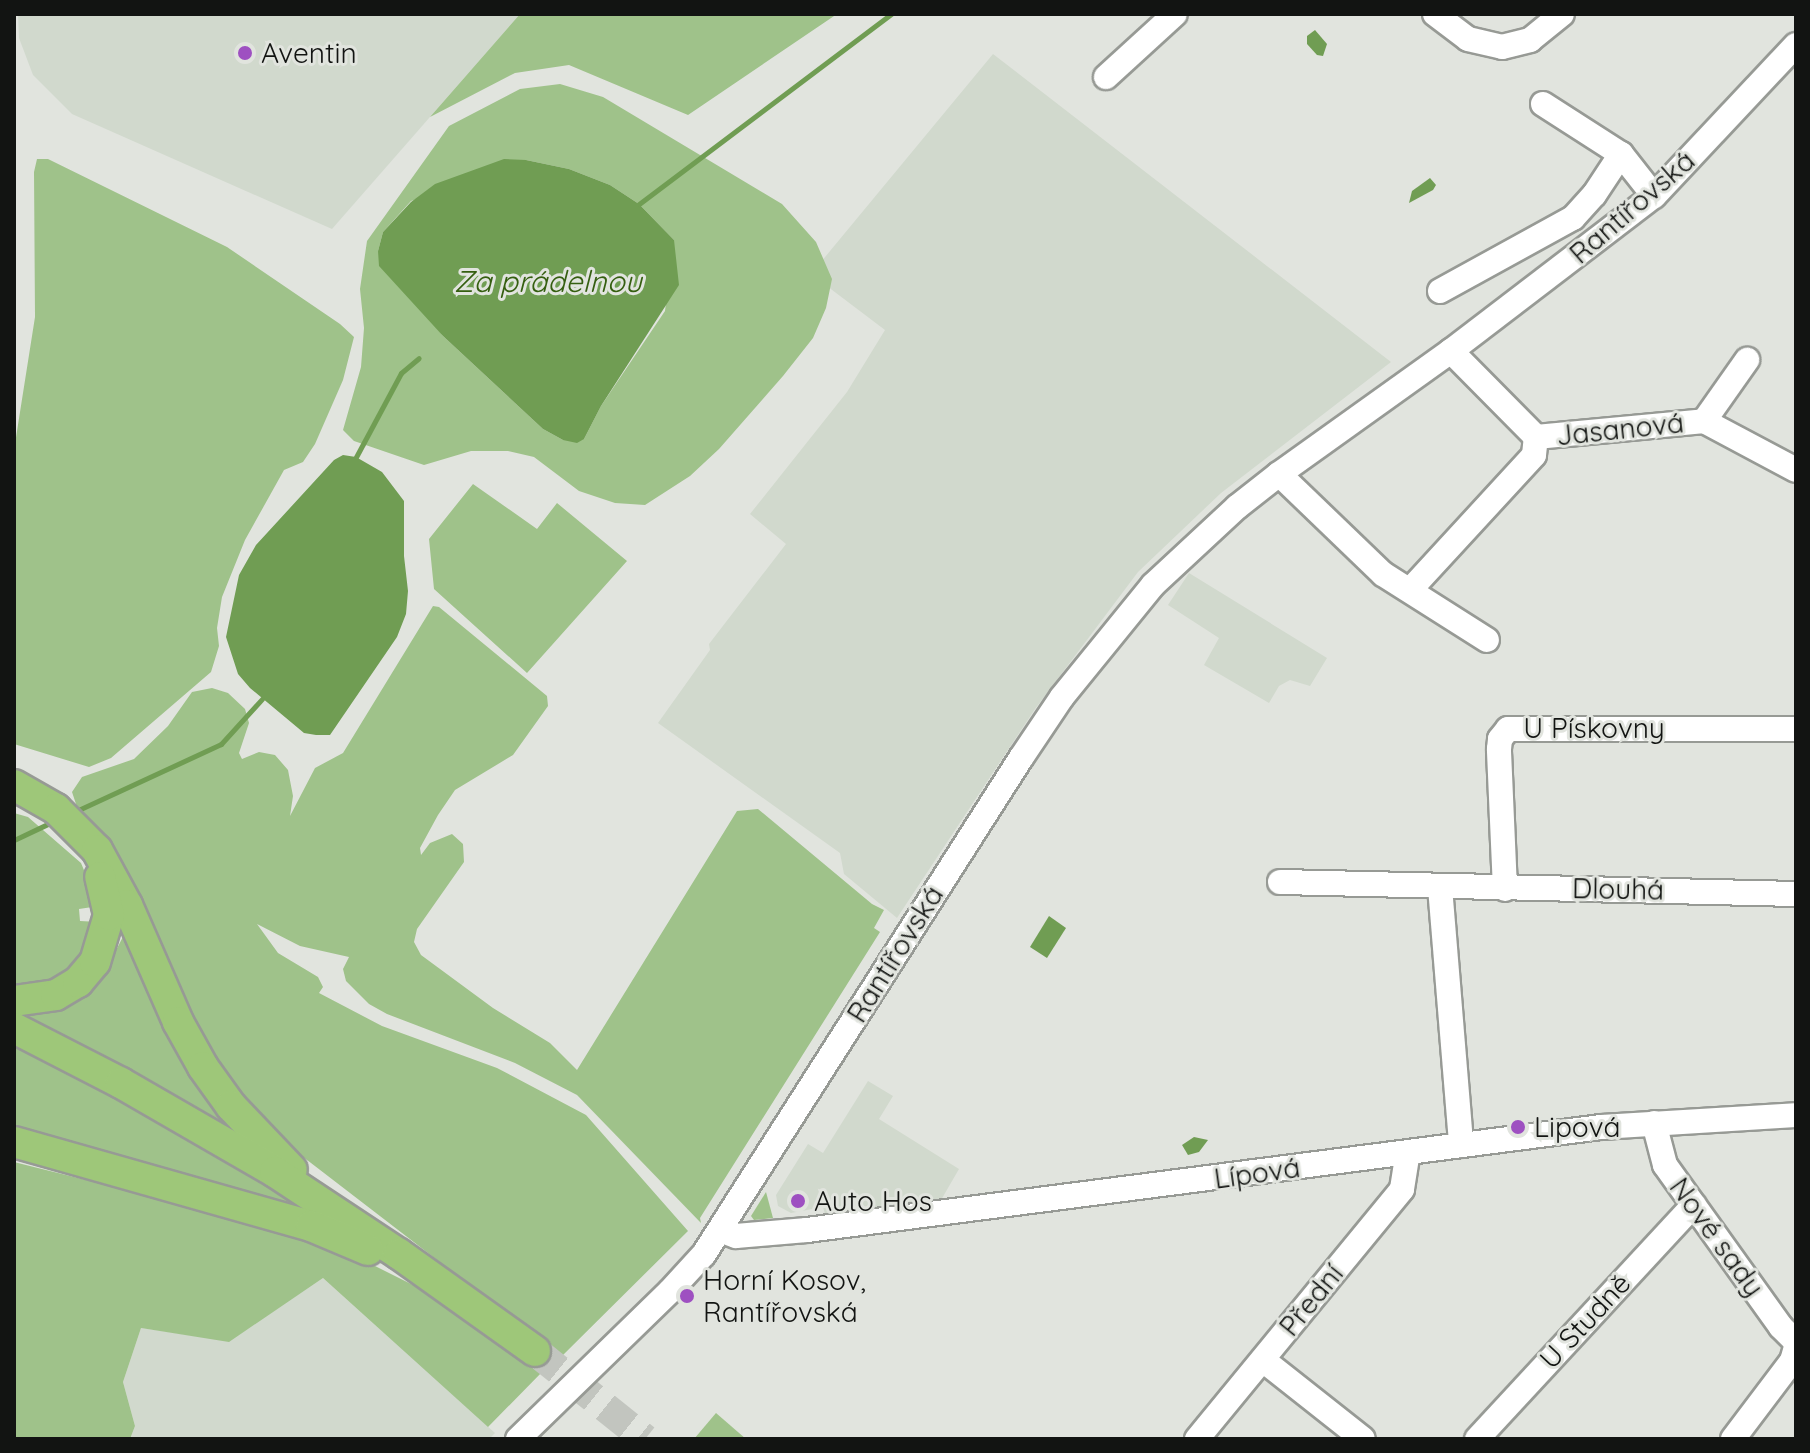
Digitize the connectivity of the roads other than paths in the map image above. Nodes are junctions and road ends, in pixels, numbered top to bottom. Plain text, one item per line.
1 (1175, 14) edge
2 (1435, 14) edge
3 (1562, 14) edge
4 (1796, 45) edge
5 (1106, 77) dead end
6 (1543, 104) dead end
7 (1621, 154) junction
8 (1654, 196) junction
9 (1440, 291) dead end
10 (1451, 351) junction
11 (1747, 360) dead end
12 (1704, 421) junction
13 (1536, 437) junction
14 (1796, 470) edge
15 (1279, 474) junction
16 (1410, 590) junction
17 (1487, 640) dead end
18 (1796, 729) edge
19 (14, 785) edge
20 (14, 799) edge
21 (50, 813) junction
22 (79, 838) junction
23 (1280, 882) dead end
24 (1440, 887) junction
25 (1505, 889) junction
26 (1796, 894) edge
27 (14, 1001) edge
28 (14, 1028) edge
29 (1796, 1115) edge
30 (1654, 1123) junction
31 (14, 1142) edge
32 (1461, 1145) junction
33 (1408, 1152) junction
34 (1694, 1205) junction
35 (330, 1208) junction
36 (720, 1230) junction
37 (463, 1297) junction
38 (1796, 1344) edge
39 (535, 1351) tunnel mouth
40 (1263, 1360) junction
41 (518, 1439) edge
42 (1197, 1439) edge
43 (1363, 1439) edge
44 (1477, 1439) edge
45 (1733, 1439) edge

1 - 5 street
2 - 3 street
4 - 8 street, Rantířovská
6 - 7 street
7 - 8 street
7 - 9 street
8 - 10 street, Rantířovská
10 - 13 street
10 - 15 street, Rantířovská
11 - 12 street, Jasanová
12 - 13 street, Jasanová
12 - 14 street, Jasanová
13 - 16 street
15 - 16 street
15 - 36 street, Rantířovská
16 - 17 street
18 - 25 street, U Pískovny
19 - 21 main road
20 - 21 main road
21 - 22 main road
22 - 27 main road
22 - 35 main road
23 - 24 street, Dlouhá
24 - 25 street, Dlouhá
24 - 32 street
25 - 26 street, Dlouhá
28 - 35 main road
29 - 30 street, Lípová
30 - 32 street, Lípová
30 - 34 street, Nové sady
31 - 37 main road
32 - 33 street, Lípová
33 - 36 street, Lípová
33 - 40 street, Přední
34 - 38 street, Nové sady
34 - 44 street, U Studně
35 - 37 main road
36 - 41 street, Rantířovská
37 - 39 main road
38 - 45 street
40 - 42 street, Přední
40 - 43 street

